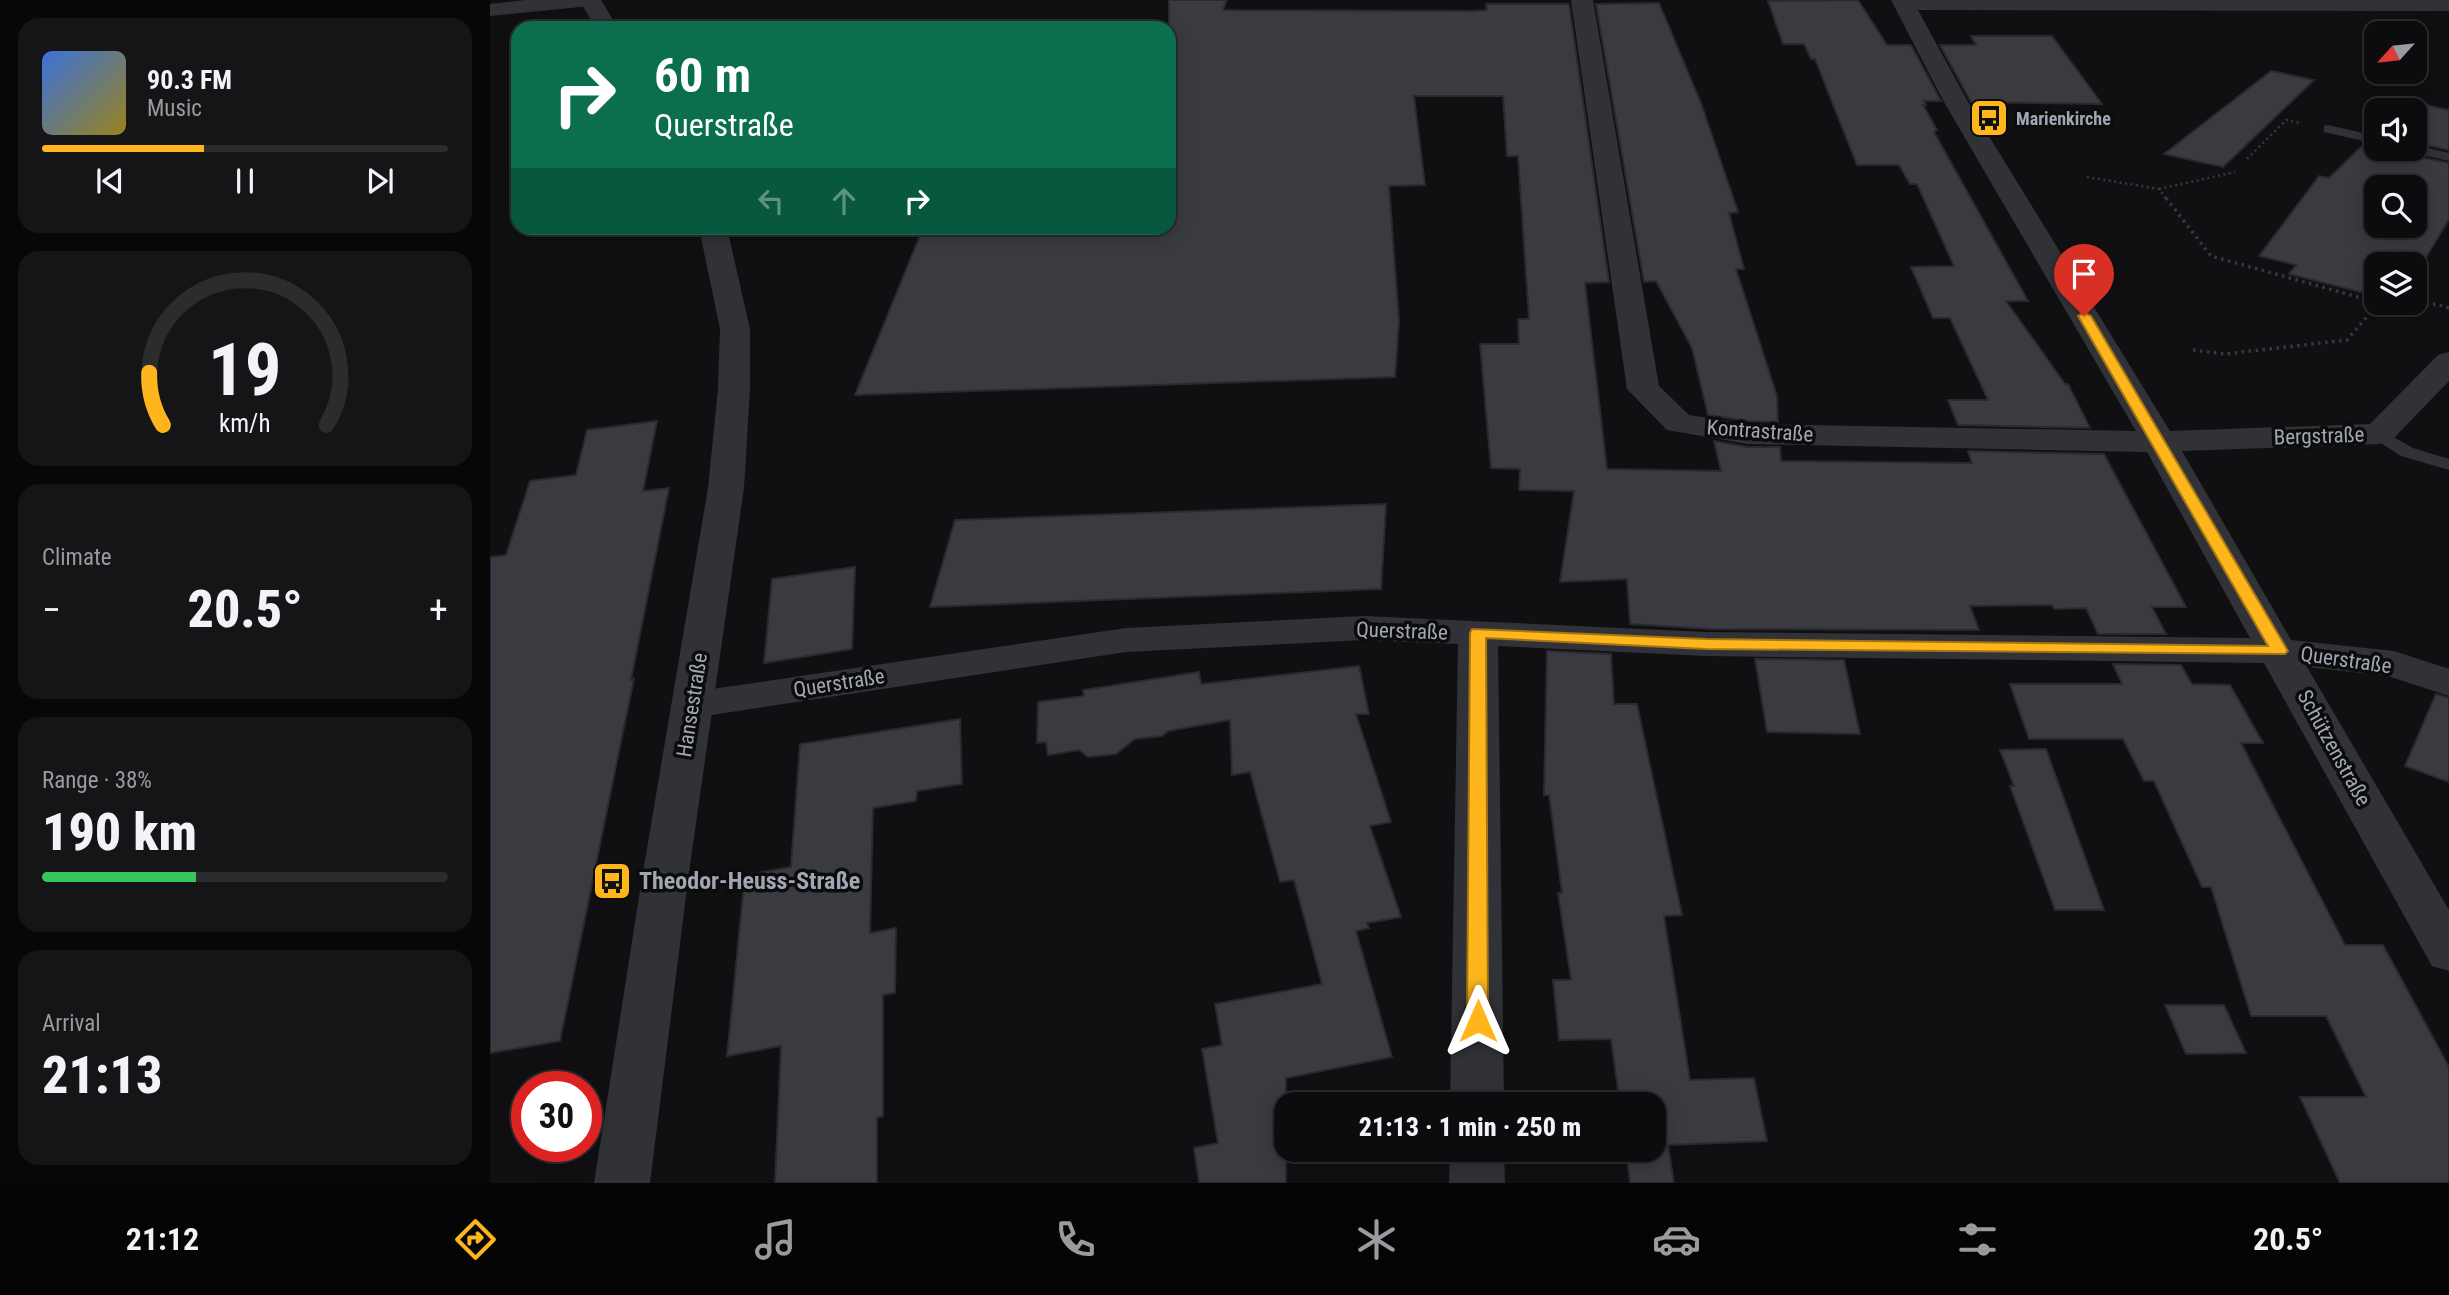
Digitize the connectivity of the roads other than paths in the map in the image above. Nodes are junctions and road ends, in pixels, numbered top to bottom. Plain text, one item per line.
1 (590, 0) edge
2 (1582, 0) edge
3 (1903, 2) edge
4 (2449, 5) edge
5 (490, 10) edge
6 (603, 21) edge
7 (2328, 129) road end
8 (2364, 137) edge
9 (2427, 152) edge
10 (2449, 157) edge
11 (715, 235) edge
12 (2449, 362) edge
13 (2379, 434) junction
14 (2159, 442) junction
15 (2449, 465) edge
16 (1478, 633) junction
17 (2279, 651) junction
18 (2449, 683) edge
19 (692, 705) junction
20 (2449, 953) edge
21 (1477, 1092) edge
22 (1477, 1162) edge
23 (622, 1183) edge
24 (1477, 1183) edge

1 - 5 street
1 - 6 street
2 - 14 street, Kontrastraße
3 - 4 street
3 - 14 street, Schützenstraße
7 - 8 lane
9 - 10 lane
11 - 19 street, Hansestraße
12 - 13 street, Bergstraße
13 - 14 street, Bergstraße
13 - 15 lane
14 - 17 street, Schützenstraße
16 - 17 street, Querstraße
16 - 19 street, Querstraße
16 - 21 street
17 - 18 street, Querstraße
17 - 20 street, Schützenstraße
19 - 23 street, Hansestraße
22 - 24 street

